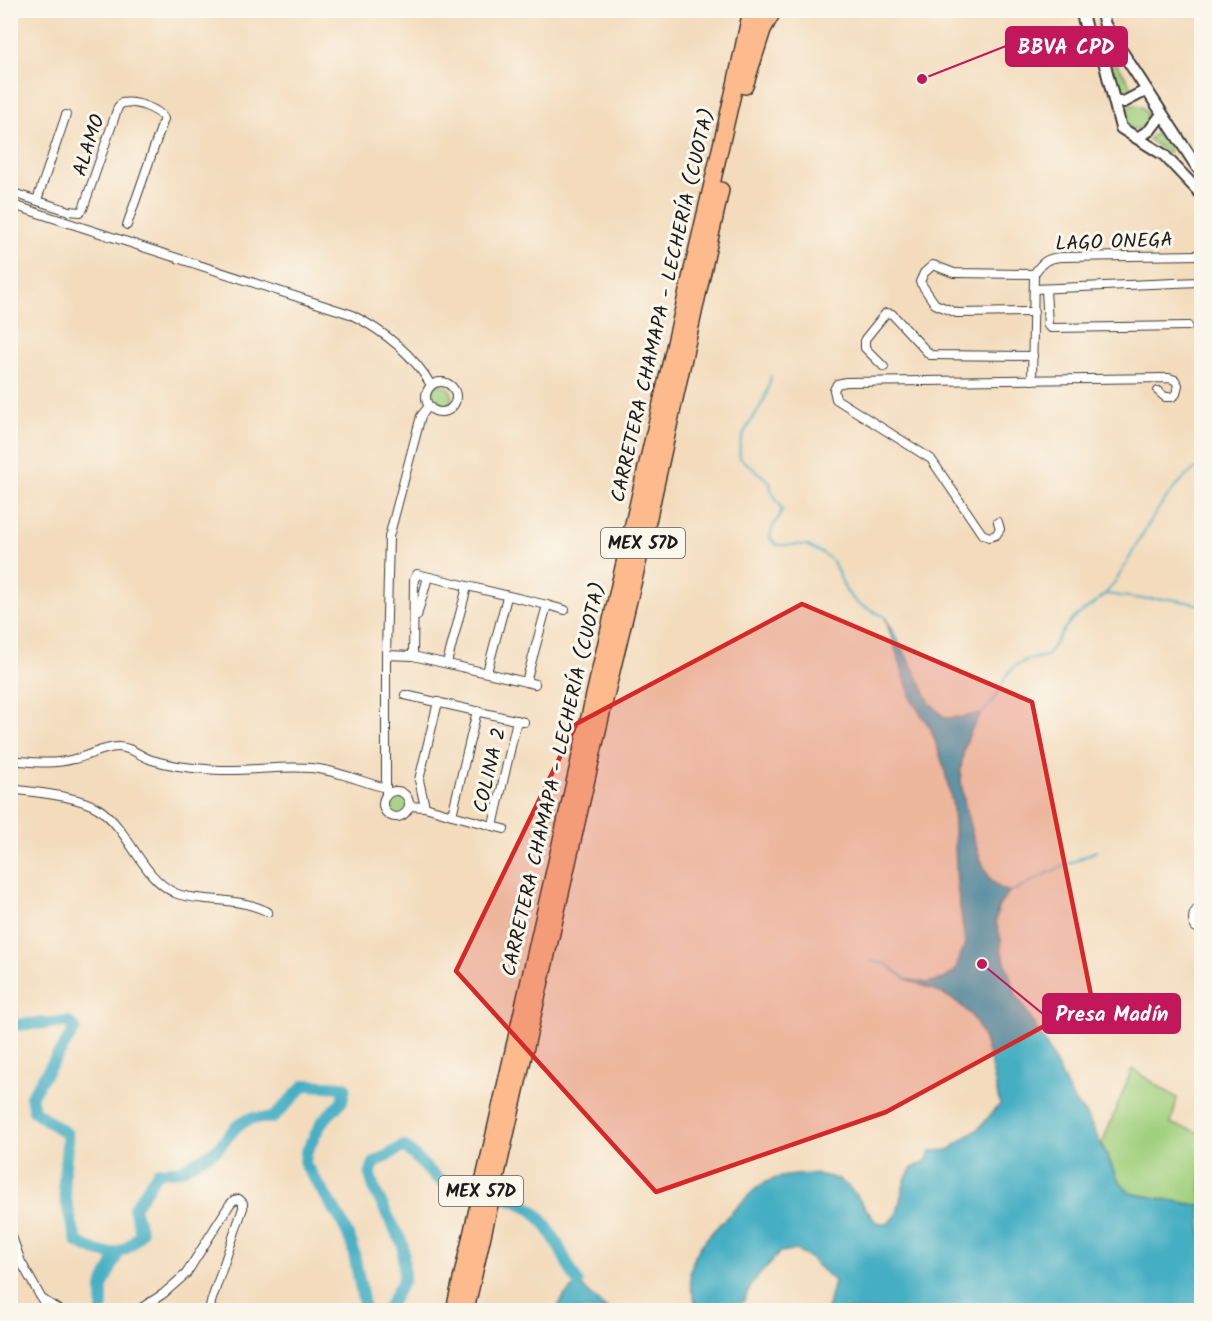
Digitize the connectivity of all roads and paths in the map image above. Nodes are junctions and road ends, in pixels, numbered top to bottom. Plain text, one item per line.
1 (751, 10) edge
2 (761, 10) edge
3 (774, 10) edge
4 (1101, 10) edge
5 (1081, 11) edge
6 (745, 86) junction
7 (1147, 90) junction
8 (1119, 101) junction
9 (1162, 114) junction
10 (66, 115) dead end
11 (1137, 138) junction
12 (1202, 172) edge
13 (10, 192) edge
14 (1202, 195) edge
15 (37, 200) junction
16 (10, 204) edge
17 (127, 225) dead end
18 (1202, 255) edge
19 (1034, 274) junction
20 (1198, 282) dead end
21 (1034, 289) junction
22 (1046, 289) junction
23 (1034, 312) junction
24 (1188, 326) dead end
25 (1033, 356) junction
26 (884, 367) dead end
27 (1032, 380) junction
28 (431, 385) junction
29 (1158, 391) dead end
30 (429, 406) junction
31 (998, 522) dead end
32 (428, 577) junction
33 (467, 586) junction
34 (507, 597) junction
35 (547, 605) junction
36 (565, 610) dead end
37 (415, 627) junction
38 (386, 655) junction
39 (413, 656) junction
40 (447, 663) junction
41 (487, 672) junction
42 (526, 682) junction
43 (535, 684) dead end
44 (405, 695) dead end
45 (438, 702) junction
46 (477, 711) junction
47 (10, 760) edge
48 (10, 789) edge
49 (386, 792) junction
50 (421, 793) junction
51 (409, 803) junction
52 (425, 807) junction
53 (452, 815) junction
54 (493, 826) junction
55 (504, 829) dead end
56 (1202, 906) edge
57 (268, 912) dead end
58 (1202, 932) edge
59 (514, 1073) junction
60 (10, 1231) edge
61 (41, 1298) junction
62 (48, 1311) edge
63 (59, 1311) edge
64 (138, 1311) edge
65 (213, 1311) edge
66 (454, 1311) edge
67 (466, 1311) edge

1 - 59 highway, CARRETERA CHAMAPA - LECHERÍA (CUOTA) / MEX 57D
2 - 6 highway, CARRETERA CHAMAPA - LECHERÍA (CUOTA) / MEX 57D
3 - 6 highway
4 - 7 street
5 - 8 street
6 - 59 highway, CARRETERA CHAMAPA - LECHERÍA (CUOTA) / MEX 57D
7 - 8 street
7 - 9 street
8 - 11 street
9 - 11 street
9 - 12 street
10 - 15 street
11 - 14 street
13 - 15 street, ALAMO
15 - 17 street, ALAMO
16 - 28 street
18 - 19 street, LAGO ONEGA
19 - 21 street, LAGO ONEGA
19 - 23 street
20 - 22 street
21 - 22 street
21 - 23 street, LAGO ONEGA
22 - 24 street
23 - 25 street, LAGO ONEGA
25 - 26 street
25 - 27 street, LAGO ONEGA
27 - 29 street
27 - 31 street
28 - 30 street
28 - 30 street
30 - 38 street
32 - 33 street
32 - 37 street
32 - 37 street
33 - 34 street
33 - 40 street
34 - 35 street
34 - 41 street
35 - 36 street
35 - 42 street
37 - 39 street
38 - 39 street
38 - 49 street
39 - 40 street
40 - 41 street
41 - 42 street
42 - 43 street
44 - 45 street, COLINA 2
45 - 46 street, COLINA 2
45 - 50 street
46 - 53 street, COLINA 2
46 - 54 street, COLINA 2
47 - 49 street
48 - 57 street
49 - 51 street
49 - 51 street
50 - 51 street
50 - 52 street
51 - 52 street, COLINA 2
52 - 53 street, COLINA 2
53 - 54 street, COLINA 2
54 - 55 street, COLINA 2
56 - 58 street
59 - 66 highway, CARRETERA CHAMAPA - LECHERÍA (CUOTA) / MEX 57D
59 - 67 highway, CARRETERA CHAMAPA - LECHERÍA (CUOTA) / MEX 57D
60 - 61 street
61 - 62 street
61 - 63 street
64 - 65 street

